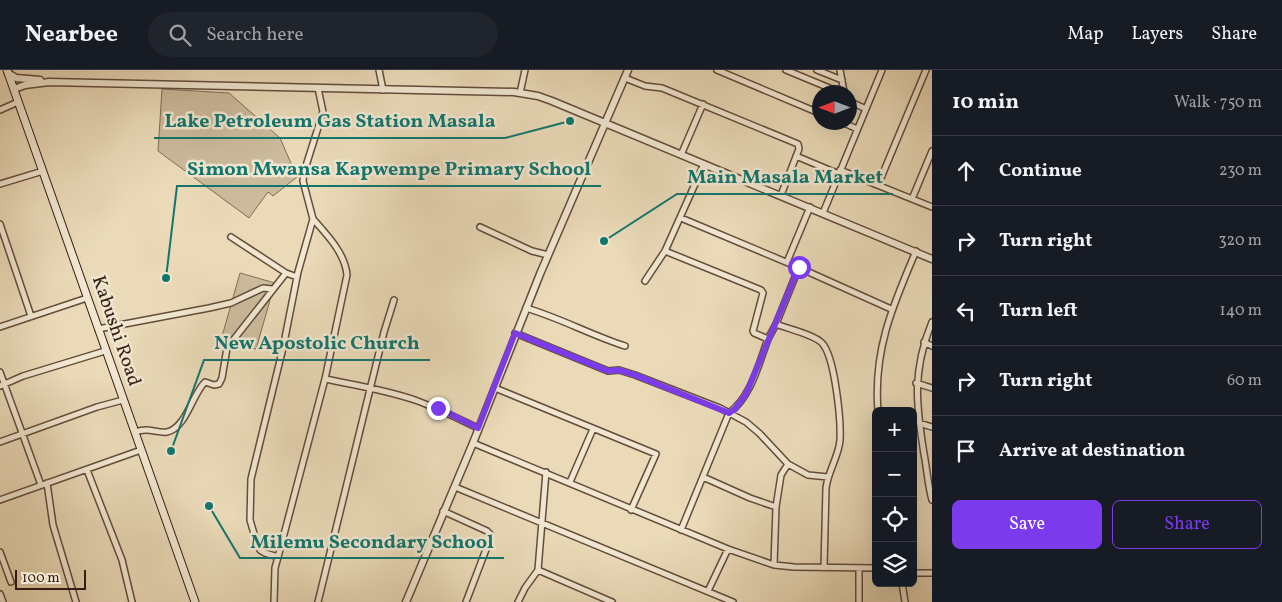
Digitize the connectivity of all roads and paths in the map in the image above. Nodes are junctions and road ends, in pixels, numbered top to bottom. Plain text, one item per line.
1 (379, 70) edge
2 (525, 70) edge
3 (628, 70) edge
4 (718, 70) edge
5 (786, 70) edge
6 (817, 70) edge
7 (840, 70) edge
8 (882, 70) edge
9 (926, 70) edge
10 (7, 71) edge
11 (624, 78) junction
12 (842, 80) junction
13 (49, 82) junction
14 (821, 85) edge
15 (843, 85) edge
16 (318, 88) junction
17 (14, 89) junction
18 (383, 90) junction
19 (520, 93) junction
20 (18, 102) junction
21 (703, 104) junction
22 (857, 104) edge
23 (866, 108) junction
24 (0, 110) edge
25 (812, 110) edge
26 (604, 123) junction
27 (857, 129) edge
28 (857, 130) edge
29 (932, 151) edge
30 (681, 155) junction
31 (796, 156) junction
32 (704, 164) junction
33 (43, 171) junction
34 (840, 172) junction
35 (0, 184) edge
36 (878, 185) junction
37 (781, 195) junction
38 (912, 199) junction
39 (810, 207) junction
40 (932, 207) edge
41 (823, 212) junction
42 (681, 218) junction
43 (312, 219) junction
44 (0, 224) edge
45 (480, 227) dead end
46 (231, 236) dead end
47 (665, 251) junction
48 (916, 251) junction
49 (548, 255) junction
50 (932, 259) edge
51 (787, 262) junction
52 (799, 267) junction
53 (286, 273) junction
54 (297, 277) junction
55 (645, 281) dead end
56 (272, 289) junction
57 (87, 298) junction
58 (394, 300) dead end
59 (526, 308) junction
60 (891, 309) junction
61 (31, 316) junction
62 (932, 322) edge
63 (776, 324) junction
64 (0, 327) edge
65 (98, 329) junction
66 (515, 333) junction
67 (768, 339) junction
68 (924, 342) junction
69 (625, 346) dead end
70 (932, 346) edge
71 (105, 351) junction
72 (0, 372) edge
73 (325, 379) junction
74 (916, 383) junction
75 (2, 385) edge
76 (371, 388) junction
77 (494, 388) junction
78 (932, 388) edge
79 (123, 400) junction
80 (878, 407) edge
81 (917, 407) edge
82 (729, 413) junction
83 (917, 419) edge
84 (932, 427) edge
85 (478, 428) junction
86 (593, 429) junction
87 (134, 432) junction
88 (22, 435) junction
89 (0, 442) edge
90 (473, 443) junction
91 (141, 450) junction
92 (788, 464) junction
93 (86, 470) junction
94 (546, 472) junction
95 (703, 477) junction
96 (828, 477) junction
97 (570, 482) junction
98 (47, 483) junction
99 (41, 485) junction
100 (455, 487) junction
101 (0, 500) edge
102 (932, 500) edge
103 (776, 507) junction
104 (632, 510) junction
105 (443, 511) junction
106 (543, 523) junction
107 (681, 530) junction
108 (728, 549) junction
109 (0, 552) edge
110 (278, 557) junction
111 (774, 565) junction
112 (824, 568) junction
113 (859, 568) junction
114 (872, 568) edge
115 (538, 570) junction
116 (931, 572) edge
117 (917, 573) edge
118 (11, 582) dead end
119 (903, 587) edge
120 (708, 591) junction
121 (0, 594) edge
122 (3, 602) edge
123 (76, 602) edge
124 (132, 602) edge
125 (195, 602) edge
126 (274, 602) edge
127 (318, 602) edge
128 (406, 602) edge
129 (466, 602) edge
130 (518, 602) edge
131 (612, 602) edge
132 (734, 602) edge
133 (859, 602) edge
134 (905, 602) edge

1 - 18 street
2 - 19 street
3 - 11 street
4 - 25 street
5 - 14 street
6 - 12 street
7 - 12 street
8 - 23 street
9 - 36 street
10 - 13 street
10 - 17 main road, Kabushi Road
11 - 21 street
11 - 26 street
12 - 15 street
13 - 16 street
13 - 17 street
16 - 18 street
16 - 43 street
17 - 20 main road, Kabushi Road
18 - 19 street
19 - 26 street
20 - 24 street
20 - 33 main road, Kabushi Road
21 - 30 street
21 - 31 street
22 - 23 street
23 - 27 street
26 - 30 street
26 - 49 street
28 - 34 street
29 - 38 street
30 - 32 street
31 - 34 street
31 - 37 street
32 - 37 street
32 - 42 street
33 - 35 street
33 - 57 main road, Kabushi Road
34 - 36 street
34 - 41 street
36 - 38 street
37 - 39 street
38 - 40 street
39 - 41 street
39 - 51 street
41 - 48 street
42 - 47 street
42 - 51 street
43 - 54 street
43 - 73 street
44 - 61 street
45 - 49 street
46 - 53 street
47 - 55 street
47 - 67 street
48 - 50 street
48 - 60 street
49 - 59 street
51 - 52 street
52 - 60 street
52 - 63 street
53 - 54 street
53 - 56 street
54 - 110 street
56 - 65 street
56 - 87 street
57 - 61 street
57 - 65 main road, Kabushi Road
58 - 76 street
59 - 66 street
59 - 69 street
60 - 80 street
61 - 64 street
62 - 68 street
63 - 67 street
63 - 96 street
65 - 71 main road, Kabushi Road
66 - 77 street
66 - 82 street
67 - 82 street
68 - 70 street
68 - 74 street
71 - 75 street
71 - 79 main road, Kabushi Road
72 - 75 street
73 - 76 street
73 - 110 street
74 - 78 street
74 - 81 street
75 - 88 street
76 - 85 street
76 - 127 street
77 - 85 street
77 - 86 street
79 - 87 main road, Kabushi Road
79 - 88 street
82 - 92 street
82 - 95 street
83 - 84 street
83 - 102 street
85 - 90 street
86 - 97 street
86 - 104 street
87 - 91 main road, Kabushi Road
88 - 89 street
88 - 99 street
90 - 94 street
90 - 100 street
91 - 93 street
91 - 125 main road, Kabushi Road
92 - 96 street
92 - 103 street
93 - 98 street
93 - 124 street
94 - 97 street
94 - 106 street
95 - 103 street
95 - 107 street
96 - 112 street
97 - 104 street
98 - 99 street
98 - 123 street
99 - 101 street
100 - 105 street
100 - 106 street
103 - 111 street
104 - 107 street
105 - 128 street
105 - 129 street
106 - 115 street
106 - 120 street
107 - 108 street
108 - 111 street
108 - 120 street
109 - 118 street
110 - 126 street
111 - 112 street
112 - 113 street
113 - 114 street
113 - 133 street
115 - 130 street
115 - 131 street
116 - 117 street
119 - 134 street
120 - 132 street
121 - 122 street

